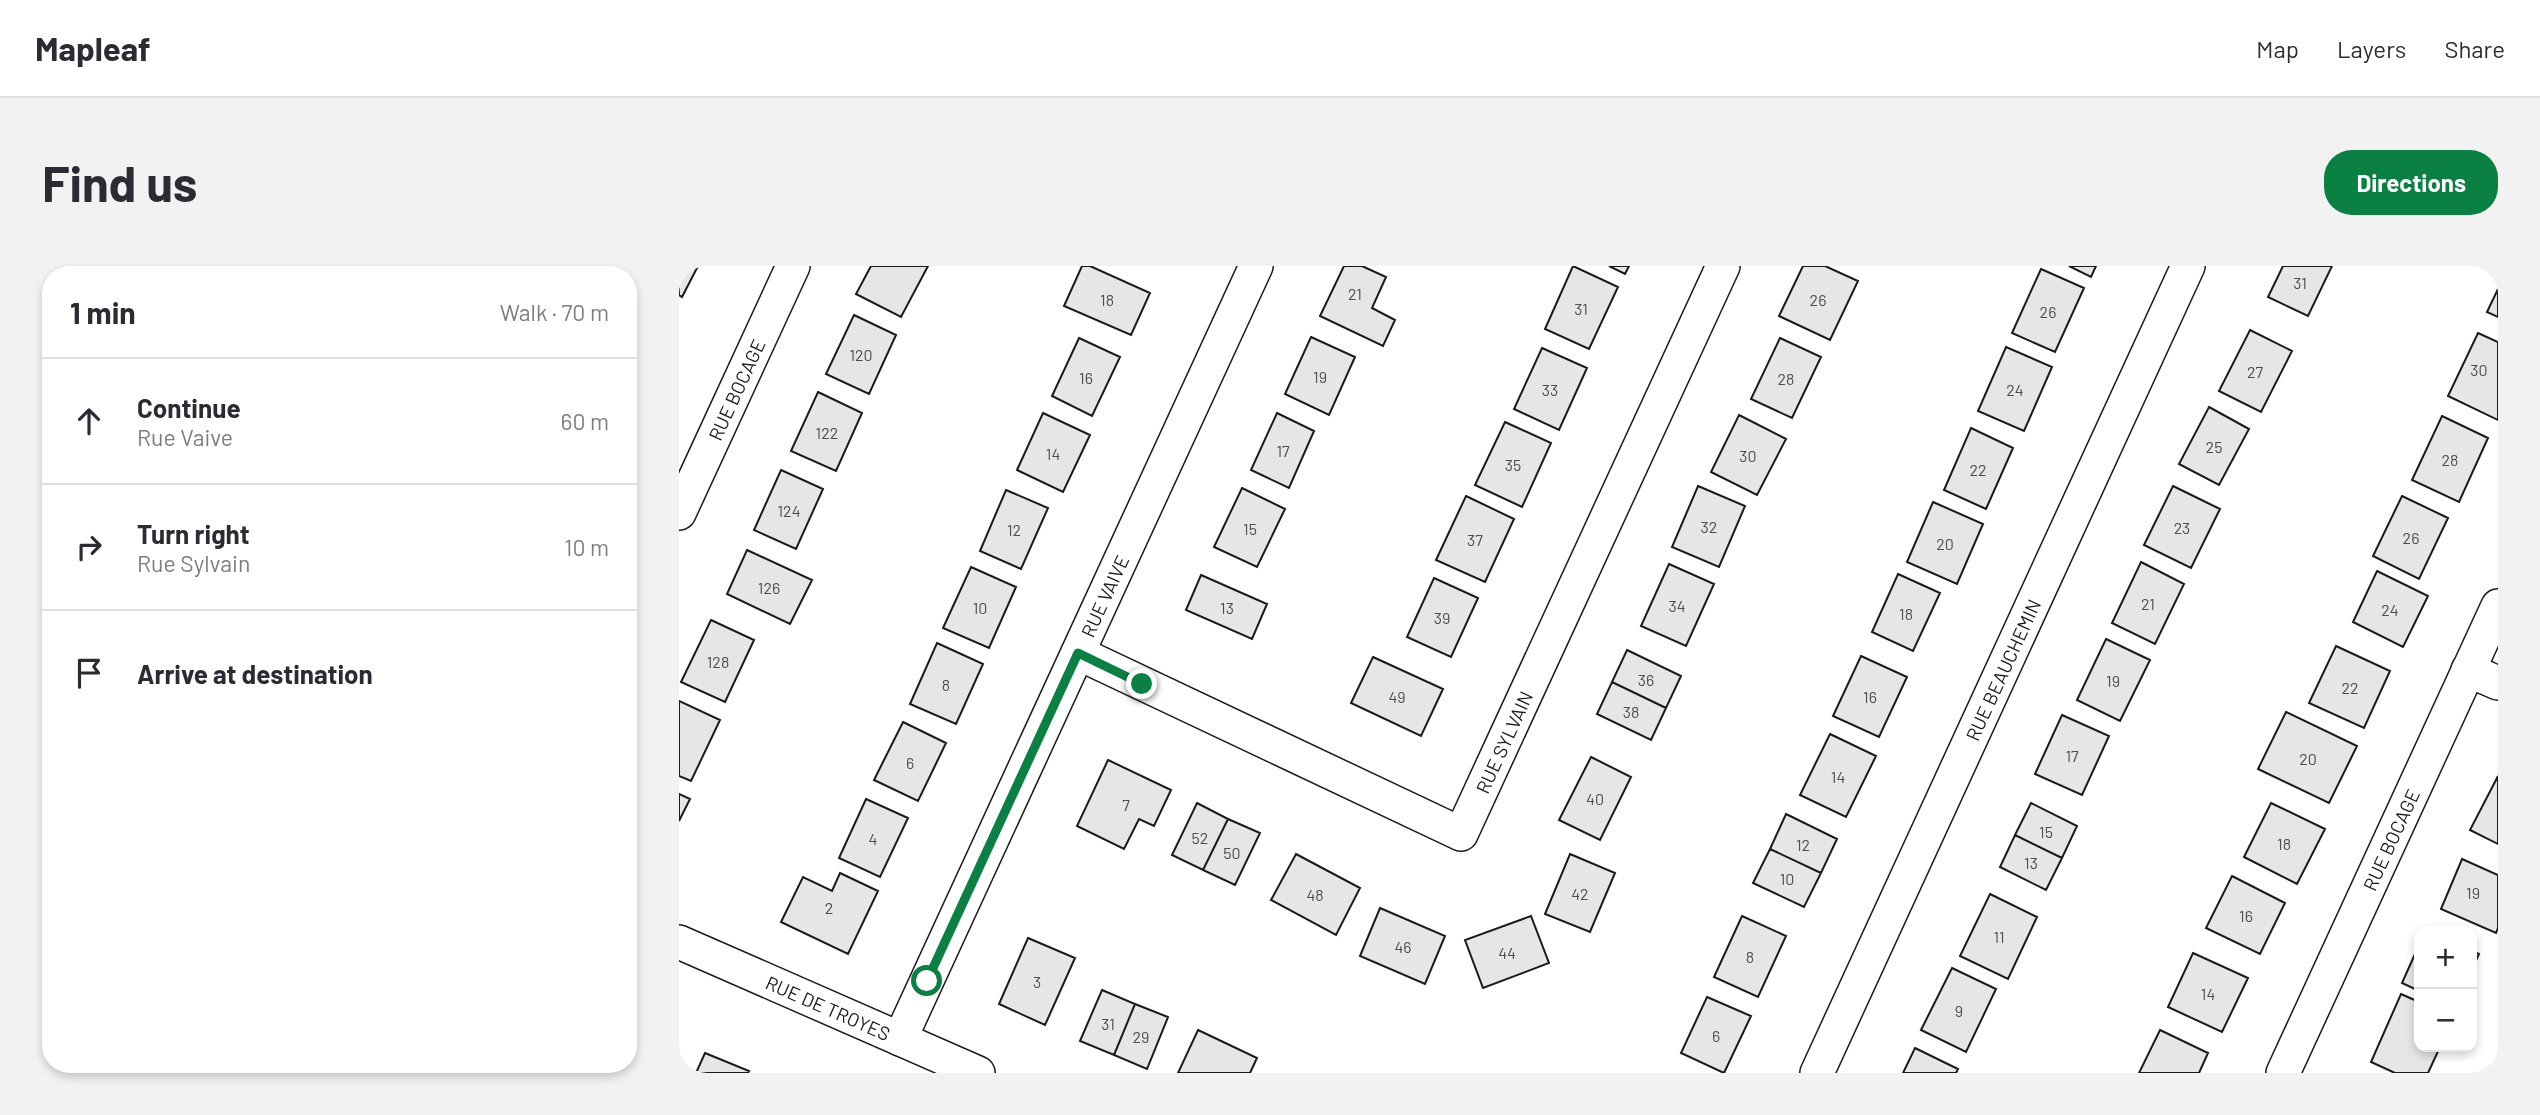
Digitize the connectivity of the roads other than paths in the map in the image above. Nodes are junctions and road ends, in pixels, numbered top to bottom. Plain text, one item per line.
1 (793, 266) edge
2 (1256, 266) edge
3 (1723, 266) edge
4 (2188, 266) edge
5 (679, 513) edge
6 (2498, 606) edge
7 (1078, 653) junction
8 (2483, 677) edge
9 (679, 942) edge
10 (900, 1039) junction
11 (978, 1073) edge
12 (1817, 1073) edge
13 (2283, 1073) edge

1 - 5 street, RUE BOCAGE
2 - 7 street, RUE VAIVE
3 - 7 street, RUE SYLVAIN
4 - 12 street, RUE BEAUCHEMIN
6 - 8 street, RUE BOCAGE
7 - 10 street, RUE VAIVE
8 - 13 street, RUE BOCAGE
9 - 10 street, RUE DE TROYES
10 - 11 street, RUE DE TROYES

